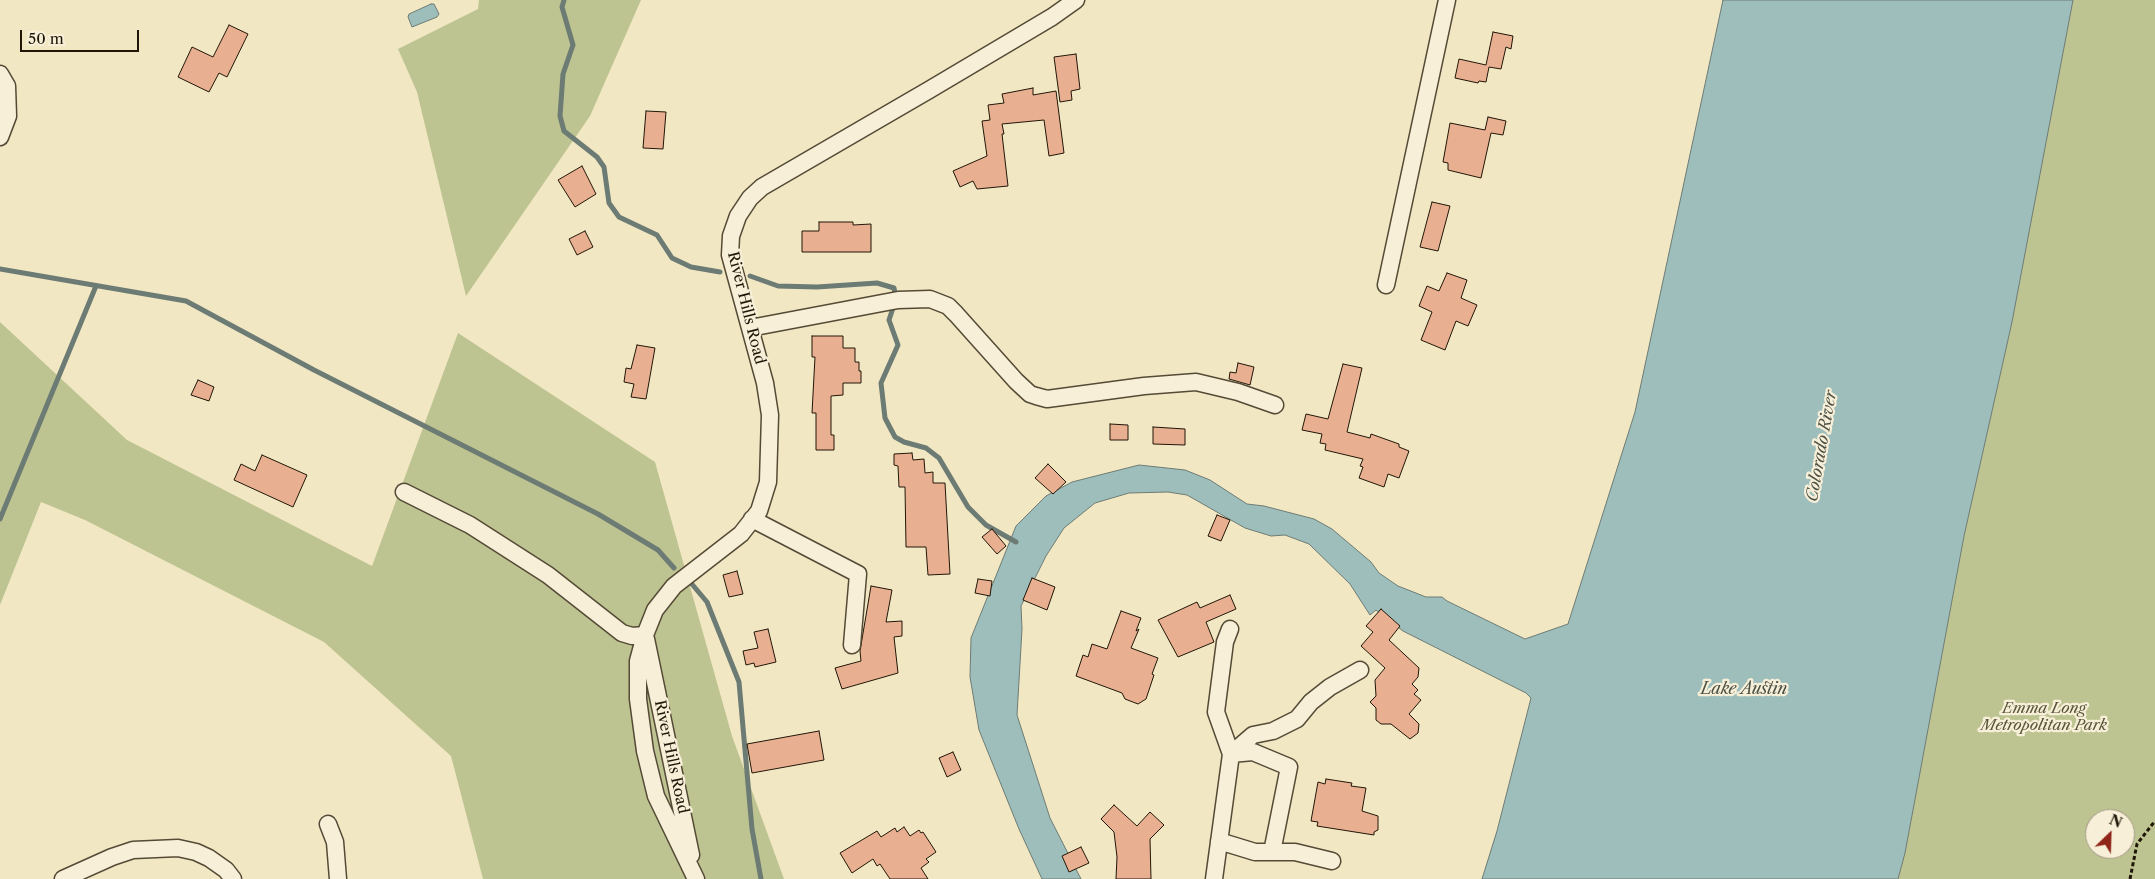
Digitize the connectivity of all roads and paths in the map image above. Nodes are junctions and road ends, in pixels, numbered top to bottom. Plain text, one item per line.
1 (1076, 0) edge
2 (1447, 0) edge
3 (0, 74) edge
4 (0, 137) edge
5 (1386, 286) dead end
6 (750, 328) junction
7 (1276, 405) dead end
8 (404, 492) dead end
9 (752, 519) junction
10 (1230, 629) dead end
11 (645, 635) junction
12 (852, 645) dead end
13 (1360, 670) dead end
14 (1231, 754) junction
15 (2155, 821) edge
16 (328, 824) dead end
17 (1219, 842) junction
18 (1272, 852) junction
19 (1332, 861) dead end
20 (1219, 877) edge
21 (63, 879) edge
22 (233, 879) edge
23 (338, 879) edge
24 (696, 879) edge
25 (2130, 879) edge

1 - 6 street, River Hills Road
2 - 5 street
3 - 4 street
6 - 7 street
6 - 9 street, River Hills Road
8 - 11 street
9 - 11 street, River Hills Road
9 - 12 street
10 - 14 street
11 - 24 street, River Hills Road
11 - 24 street, River Hills Road
13 - 14 street
14 - 17 street
14 - 18 street
15 - 25 path
16 - 23 street
17 - 18 street
17 - 20 street
18 - 19 street
21 - 22 street

